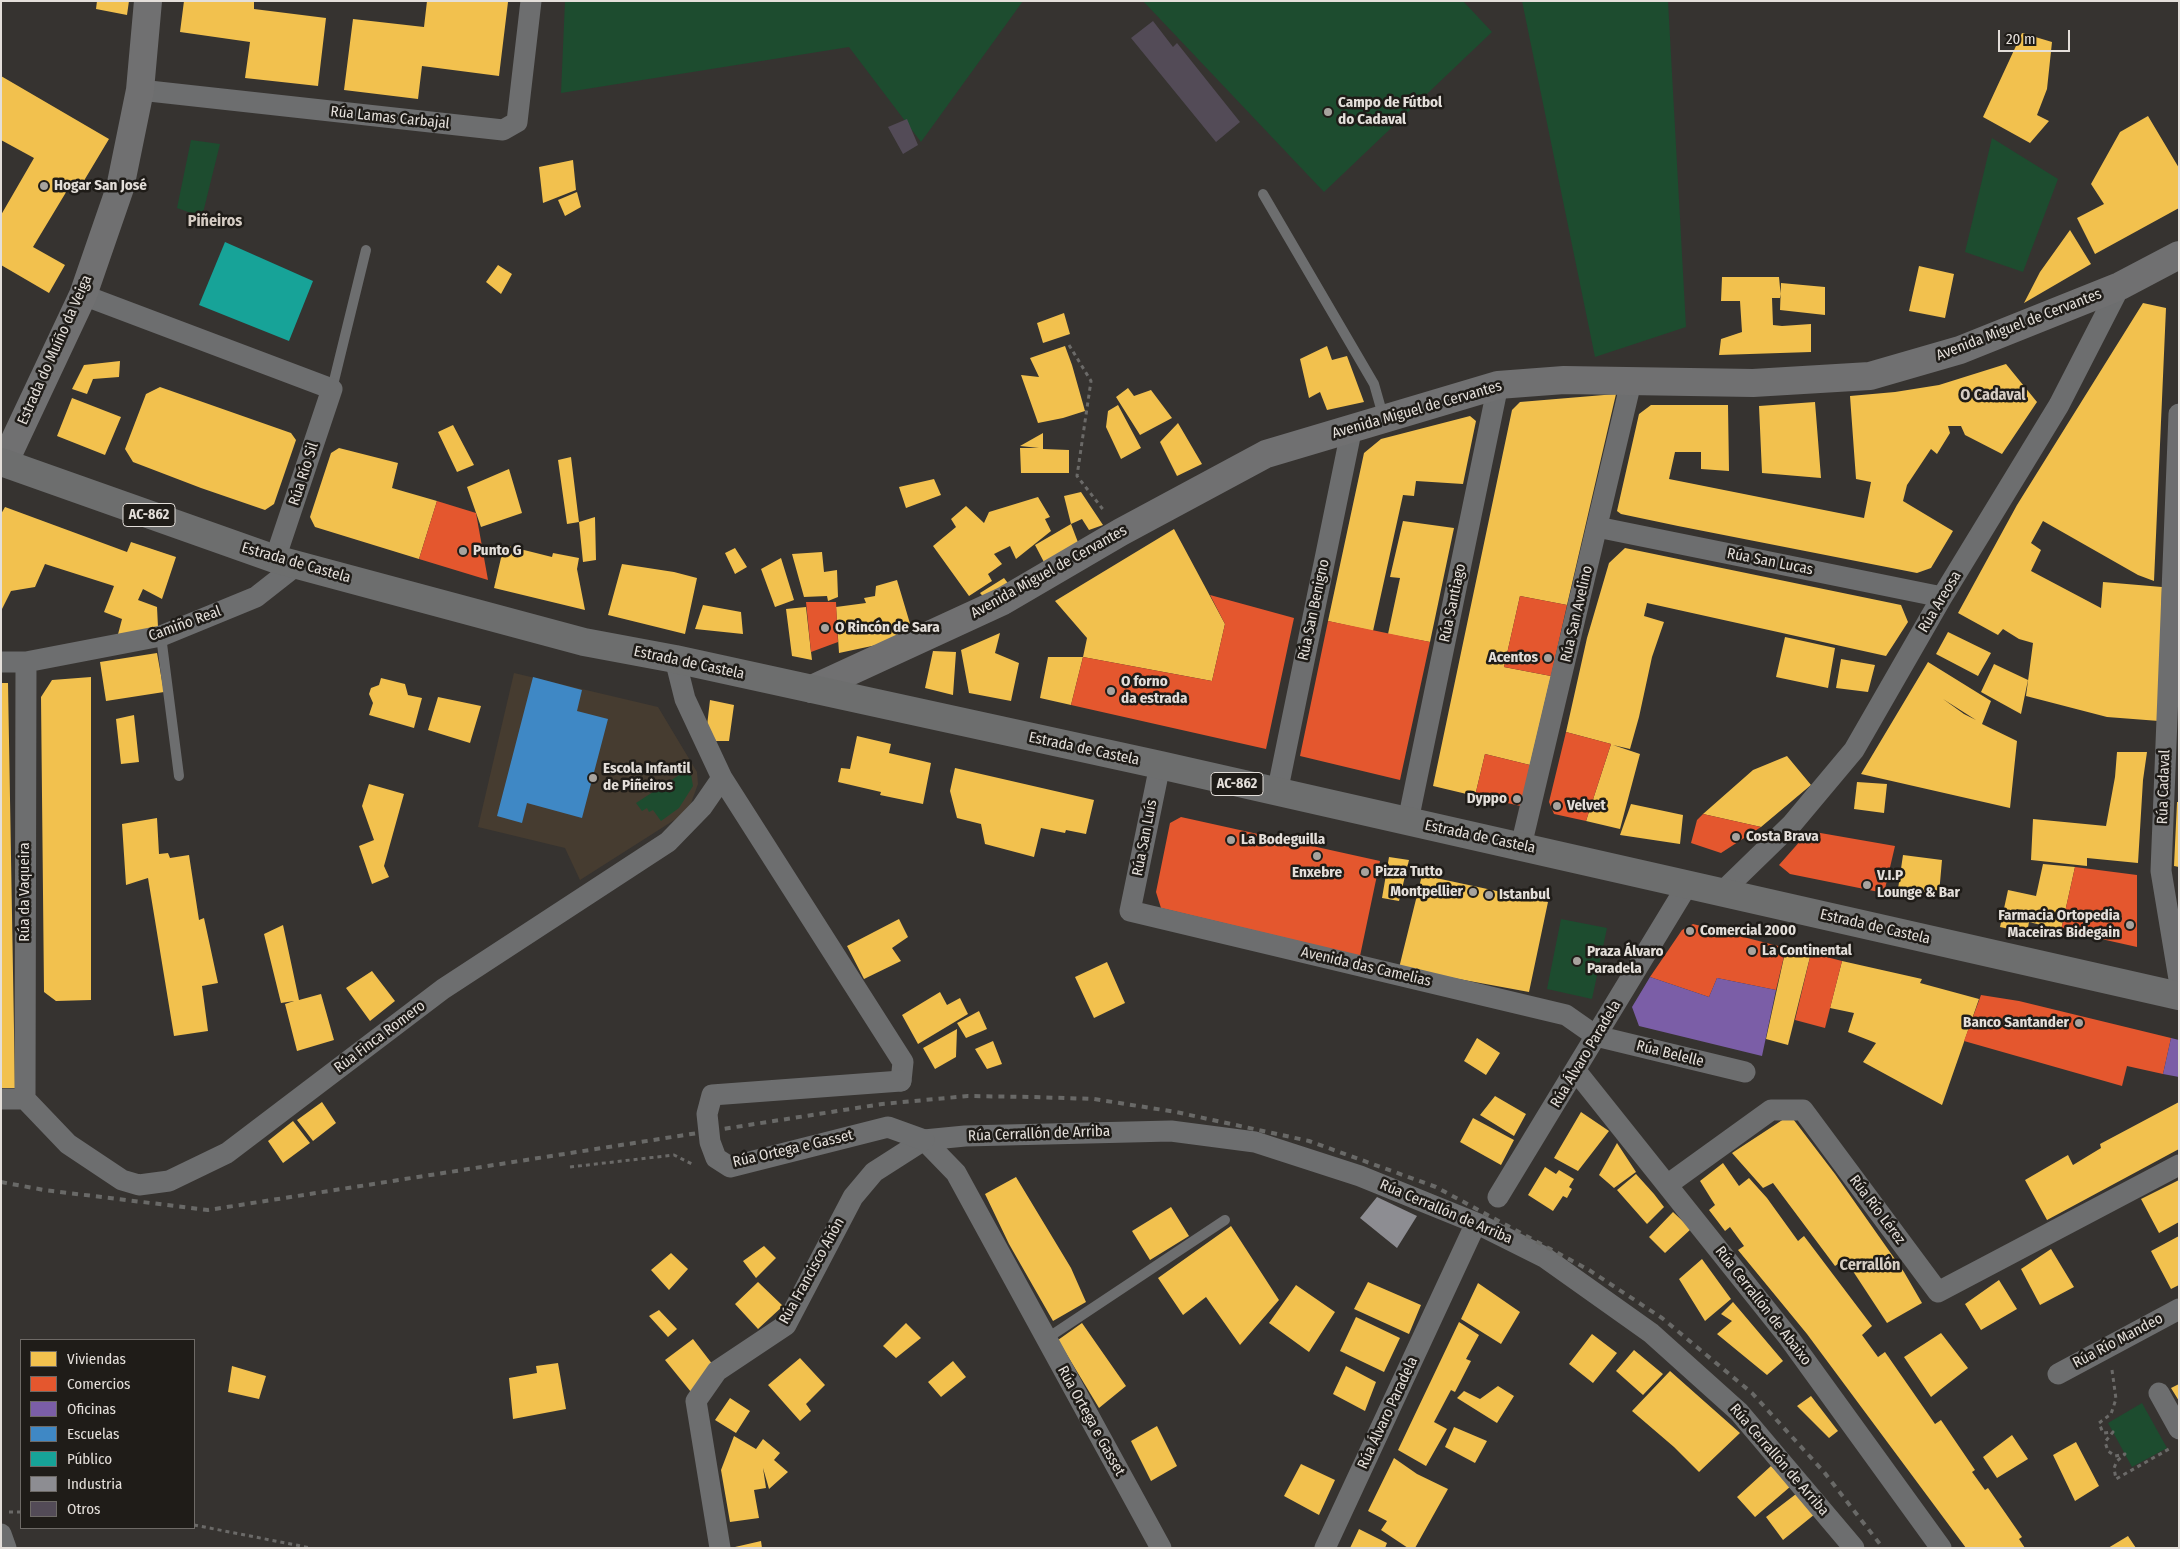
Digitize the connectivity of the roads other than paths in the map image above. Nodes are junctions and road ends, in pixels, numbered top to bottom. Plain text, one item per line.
1 (148, 1) edge
2 (531, 1) edge
3 (140, 90) junction
4 (1262, 194) dead end
5 (366, 250) dead end
6 (2179, 255) edge
7 (2120, 286) junction
8 (83, 295) junction
9 (1632, 382) junction
10 (1498, 385) junction
11 (332, 389) junction
12 (2179, 414) edge
13 (1384, 420) junction
14 (1352, 427) junction
15 (2, 465) edge
16 (1598, 527) junction
17 (287, 562) junction
18 (1942, 597) junction
19 (161, 636) junction
20 (675, 659) junction
21 (1, 662) edge
22 (26, 662) junction
23 (812, 690) junction
24 (1160, 765) junction
25 (179, 776) dead end
26 (722, 778) junction
27 (1277, 793) junction
28 (1408, 821) junction
29 (1521, 846) junction
30 (1688, 884) junction
31 (1722, 892) junction
32 (2173, 901) edge
33 (1130, 911) joint
34 (2179, 980) edge
35 (2179, 996) edge
36 (1596, 1036) junction
37 (1576, 1071) junction
38 (1745, 1072) dead end
39 (1, 1099) edge
40 (25, 1099) junction
41 (924, 1140) junction
42 (2179, 1165) edge
43 (1667, 1185) junction
44 (1498, 1197) dead end
45 (1224, 1220) dead end
46 (1476, 1223) junction
47 (2179, 1309) edge
48 (1046, 1339) junction
49 (2058, 1374) dead end
50 (2159, 1393) dead end
51 (2175, 1438) edge
52 (1, 1534) edge
53 (6, 1548) edge
54 (720, 1548) edge
55 (1161, 1548) edge
56 (1325, 1548) edge
57 (1854, 1548) edge
58 (1941, 1548) edge

1 - 3 street, Estrada do Muíño da Veiga
2 - 3 street, Rúa Lamas Carbajal
3 - 8 street, Estrada do Muíño da Veiga
4 - 13 lane
5 - 11 lane
6 - 7 street, Avenida Miguel de Cervantes
7 - 9 street, Avenida Miguel de Cervantes
7 - 18 street, Rúa Areosa
8 - 11 street
8 - 15 street, Estrada do Muíño da Veiga
9 - 10 street, Avenida Miguel de Cervantes
9 - 16 street, Rúa San Avelino
10 - 13 street, Avenida Miguel de Cervantes
10 - 28 street, Rúa Santiago
11 - 17 street, Rúa Río Sil
12 - 32 street, Rúa Cadaval
13 - 14 street, Avenida Miguel de Cervantes
14 - 23 street, Avenida Miguel de Cervantes
14 - 27 street, Rúa San Benigno
15 - 17 main road, Estrada de Castela / AC-862
16 - 18 street, Rúa San Lucas
16 - 29 street, Rúa San Avelino
17 - 19 street, Camiño Real
17 - 20 main road, Estrada de Castela / AC-862
18 - 31 street, Rúa Areosa
19 - 22 street, Camiño Real
19 - 25 lane
20 - 23 main road, Estrada de Castela / AC-862
20 - 26 street, Rúa Ortega e Gasset
21 - 22 street, Camiño Real
22 - 40 street, Rúa da Vaqueira
23 - 24 main road, Estrada de Castela / AC-862
24 - 27 main road, Estrada de Castela / AC-862
24 - 33 street, Rúa San Luís
26 - 40 street, Rúa Finca Romero
26 - 41 street, Rúa Ortega e Gasset, bridge
27 - 28 main road, Estrada de Castela / AC-862
28 - 29 main road, Estrada de Castela / AC-862
29 - 30 main road, Estrada de Castela / AC-862
30 - 31 main road, Estrada de Castela / AC-862
30 - 36 street, Rúa Álvaro Paradela
31 - 35 main road, Estrada de Castela / AC-862
32 - 34 street, Rúa Cadaval
33 - 36 street, Avenida das Camelias
36 - 37 street, Rúa Álvaro Paradela
36 - 38 street, Rúa Belelle
37 - 43 street, Rúa Cerrallón de Abaixo
37 - 44 street, Rúa Álvaro Paradela
39 - 40 street
41 - 46 street, Rúa Cerrallón de Arriba
41 - 48 street, Rúa Ortega e Gasset
41 - 54 street, Rúa Francisco Añón
42 - 43 street, Rúa Río Lérez
43 - 58 street, Rúa Cerrallón de Abaixo
45 - 48 lane
46 - 56 street, Rúa Álvaro Paradela
46 - 57 street, Rúa Cerrallón de Arriba
47 - 49 street, Rúa Río Mandeo
48 - 55 street, Rúa Ortega e Gasset
50 - 51 street
52 - 53 street

